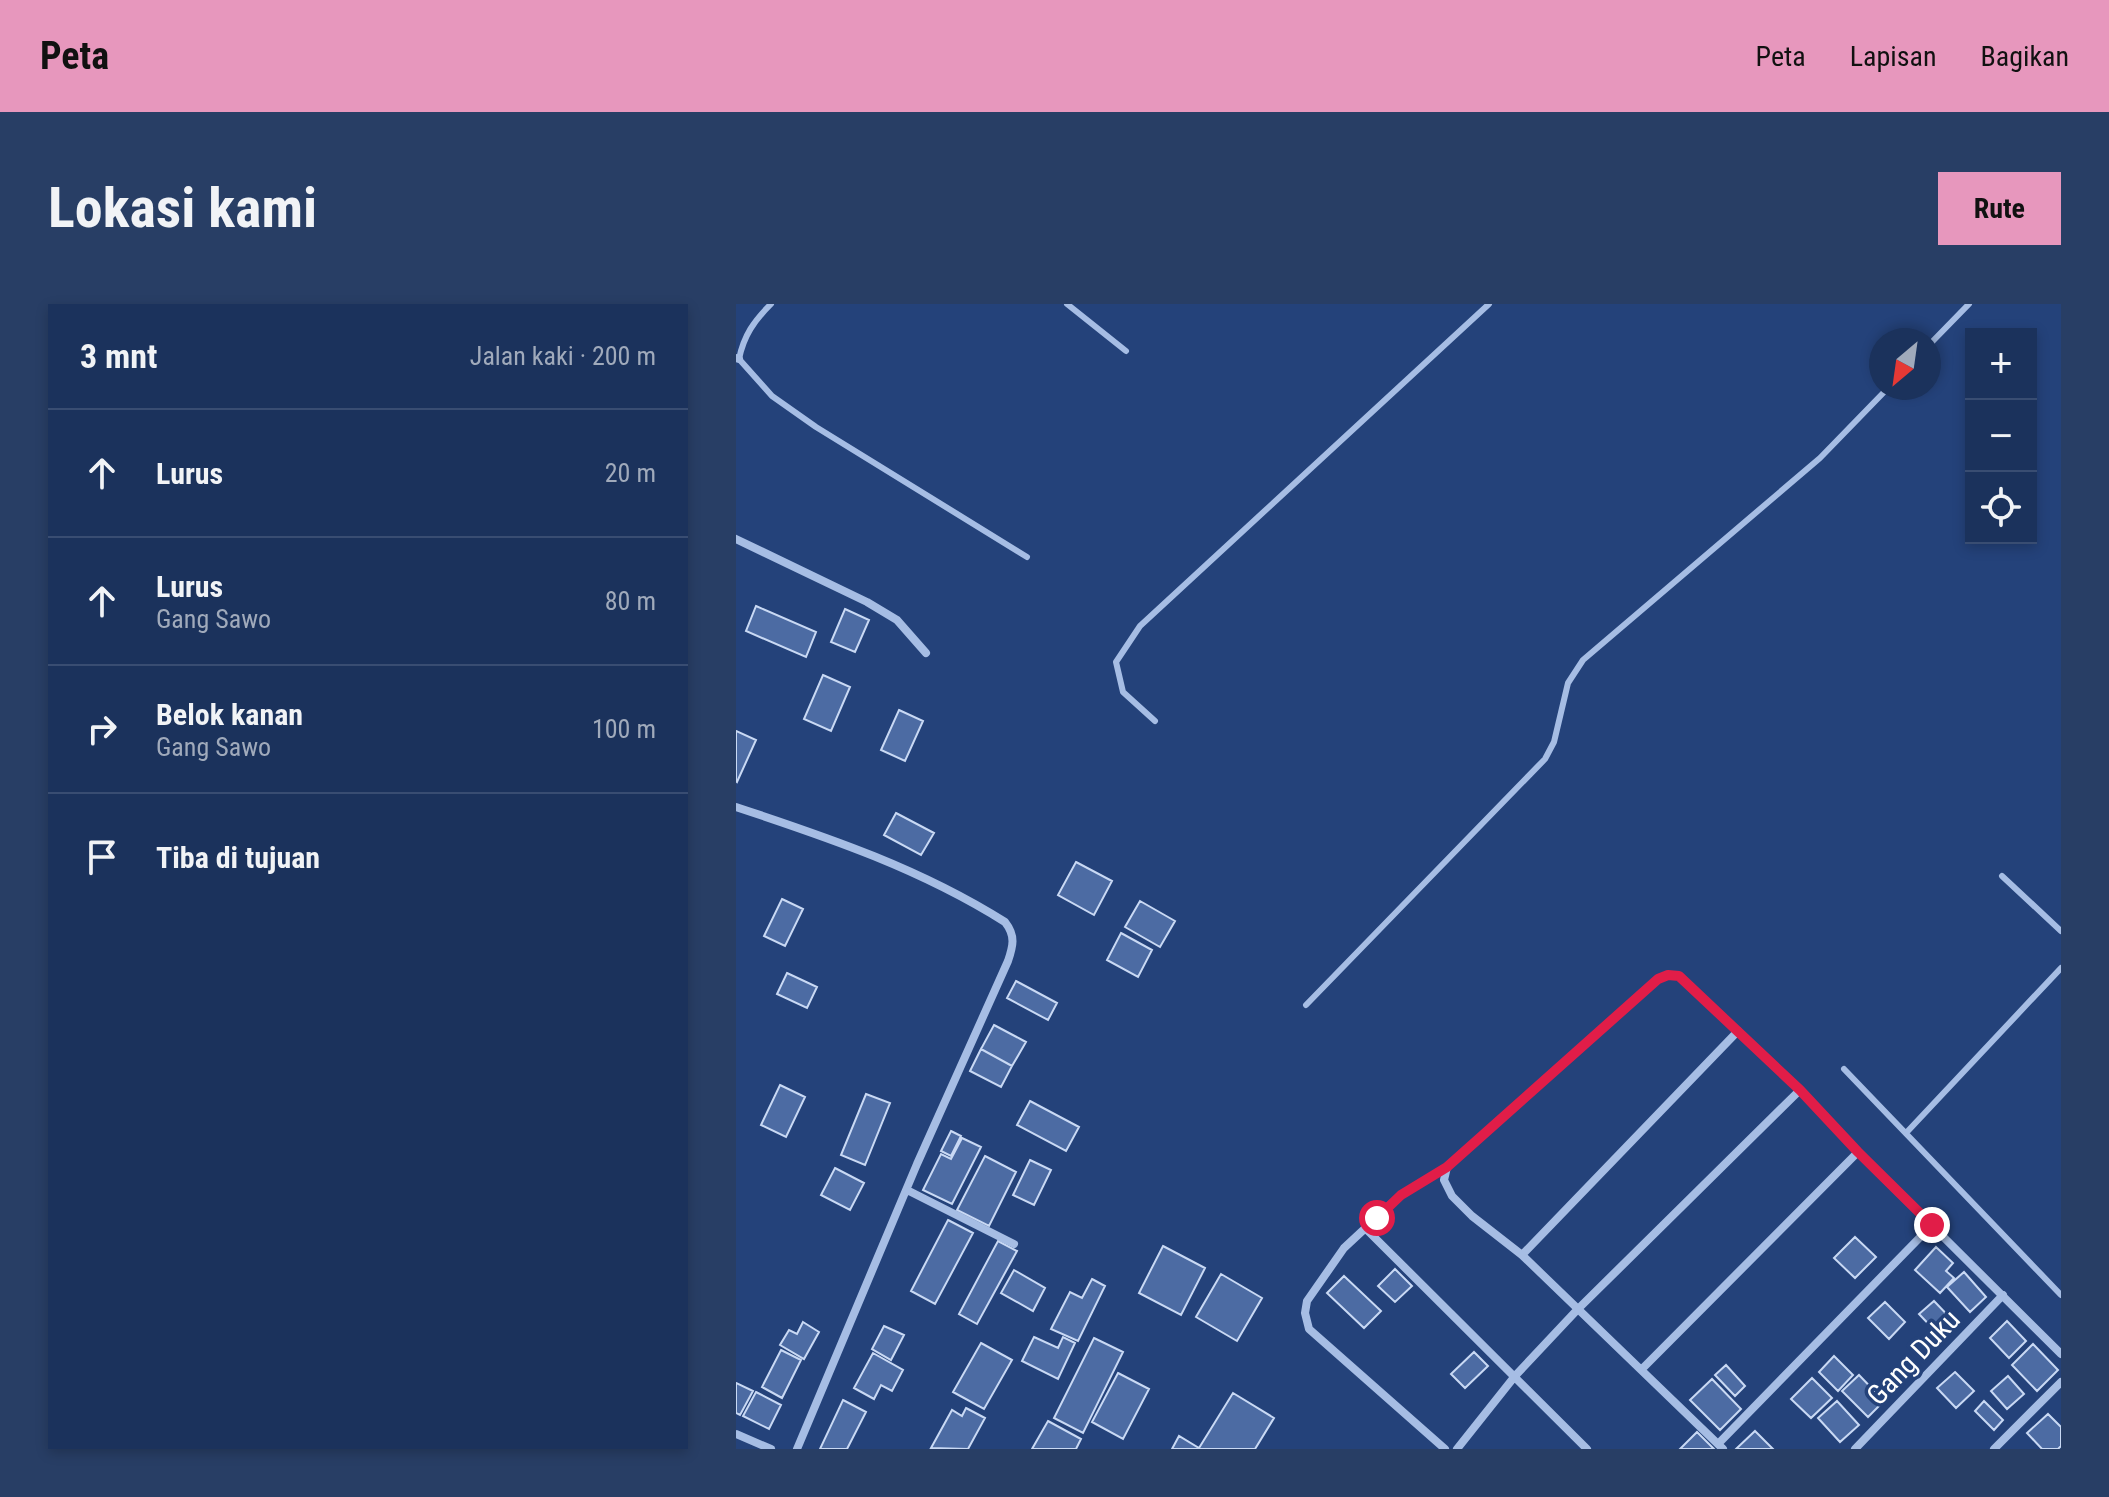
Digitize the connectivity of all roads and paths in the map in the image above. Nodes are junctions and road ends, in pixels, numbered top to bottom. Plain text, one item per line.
1 (771, 304) edge
2 (1067, 304) edge
3 (1489, 304) edge
4 (1969, 304) edge
5 (1941, 333) edge
6 (1126, 351) dead end
7 (737, 358) edge
8 (1876, 400) edge
9 (736, 539) edge
10 (1027, 557) dead end
11 (926, 653) dead end
12 (1155, 721) dead end
13 (736, 807) edge
14 (2002, 876) dead end
15 (2061, 931) edge
16 (2061, 968) edge
17 (1306, 1005) dead end
18 (1738, 1031) junction
19 (1844, 1069) dead end
20 (1800, 1090) junction
21 (1906, 1133) junction
22 (1858, 1152) junction
23 (1447, 1167) junction
24 (907, 1190) junction
25 (1932, 1225) junction
26 (1365, 1228) junction
27 (1014, 1244) dead end
28 (1522, 1255) junction
29 (2003, 1295) junction
30 (2061, 1295) edge
31 (1577, 1310) junction
32 (2061, 1354) edge
33 (1642, 1369) junction
34 (1515, 1376) junction
35 (2061, 1382) edge
36 (736, 1434) edge
37 (1720, 1447) edge
38 (771, 1449) edge
39 (797, 1449) edge
40 (1445, 1449) edge
41 (1457, 1449) edge
42 (1587, 1449) edge
43 (1855, 1449) edge
44 (1994, 1449) edge

1 - 7 lane
2 - 6 lane
3 - 12 lane
4 - 5 lane
7 - 10 lane
8 - 17 lane
9 - 11 street
13 - 24 street
14 - 15 lane
16 - 21 lane
18 - 20 street
18 - 23 street
18 - 28 street
19 - 21 lane
20 - 22 street
20 - 31 street
21 - 30 lane
22 - 25 street
22 - 33 street
23 - 26 street
23 - 28 street
24 - 27 street
24 - 39 street
25 - 29 street
25 - 37 street
26 - 34 street
26 - 40 street
28 - 31 street
29 - 32 street
29 - 43 street, Gang Duku
31 - 33 street
31 - 34 street
33 - 37 street
34 - 41 street
34 - 42 street
35 - 44 street
36 - 38 street

